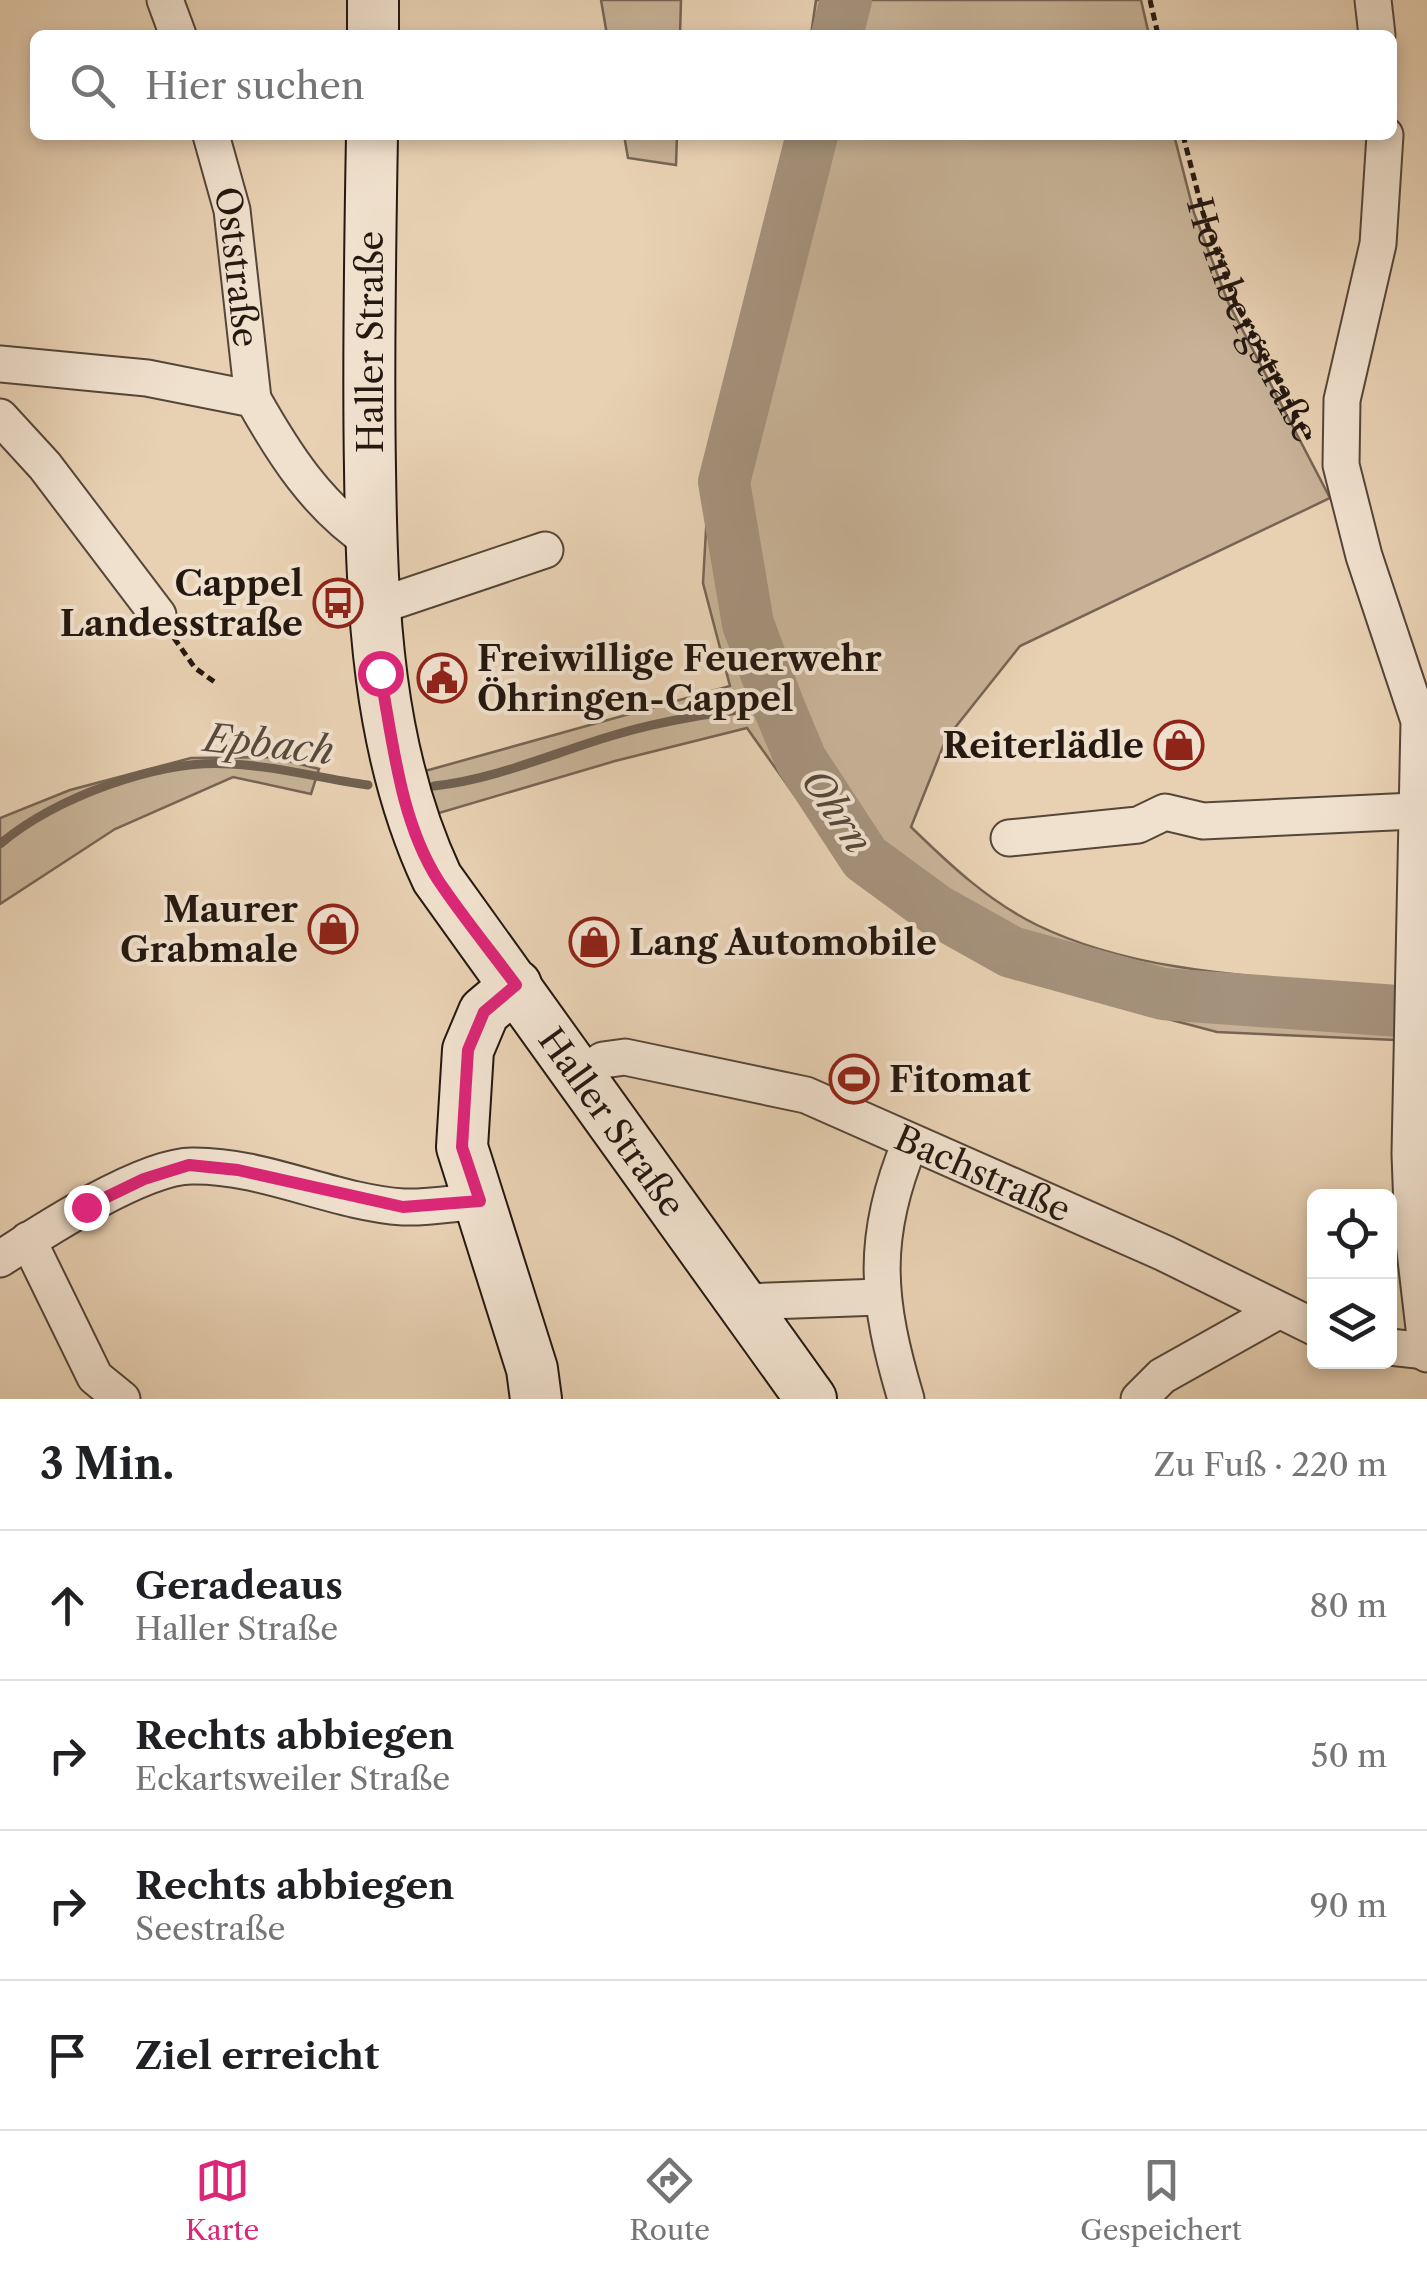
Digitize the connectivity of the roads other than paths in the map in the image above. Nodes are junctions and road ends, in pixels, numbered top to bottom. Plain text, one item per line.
1 (165, 0) edge
2 (373, 0) edge
3 (1372, 0) edge
4 (176, 30) edge
5 (373, 30) edge
6 (1376, 30) edge
7 (211, 140) edge
8 (372, 140) edge
9 (1385, 140) edge
10 (0, 364) edge
11 (253, 399) junction
12 (0, 418) edge
13 (371, 542) junction
14 (546, 550) dead end
15 (373, 608) junction
16 (158, 615) road end
17 (1423, 719) edge
18 (1414, 811) junction
19 (1008, 838) dead end
20 (1421, 862) edge
21 (516, 985) junction
22 (580, 1075) junction
23 (910, 1143) junction
24 (480, 1201) junction
25 (14, 1250) edge
26 (880, 1297) junction
27 (742, 1302) junction
28 (1278, 1311) junction
29 (1307, 1325) edge
30 (1397, 1349) edge
31 (1427, 1353) edge
32 (122, 1399) edge
33 (536, 1399) edge
34 (810, 1399) edge
35 (906, 1399) edge
36 (1139, 1399) edge

1 - 4 street
2 - 5 main road
3 - 6 street
7 - 11 street, Oststraße
8 - 13 main road, Haller Straße
9 - 17 street, Hornbergstraße
10 - 11 street
11 - 13 street
12 - 16 street
13 - 15 main road, Haller Straße
14 - 15 street
15 - 21 main road, Haller Straße
17 - 18 street, Hornbergstraße
18 - 19 street
18 - 20 street, Hornbergstraße
20 - 31 street, Hornbergstraße
21 - 22 main road, Haller Straße
21 - 24 main road
22 - 23 street, Bachstraße
22 - 27 main road, Haller Straße
23 - 26 street
23 - 28 street, Bachstraße
24 - 25 street
24 - 33 main road
25 - 32 street
26 - 27 street
26 - 35 street
27 - 34 main road, Haller Straße
28 - 29 street, Bachstraße
28 - 36 street
30 - 31 street

